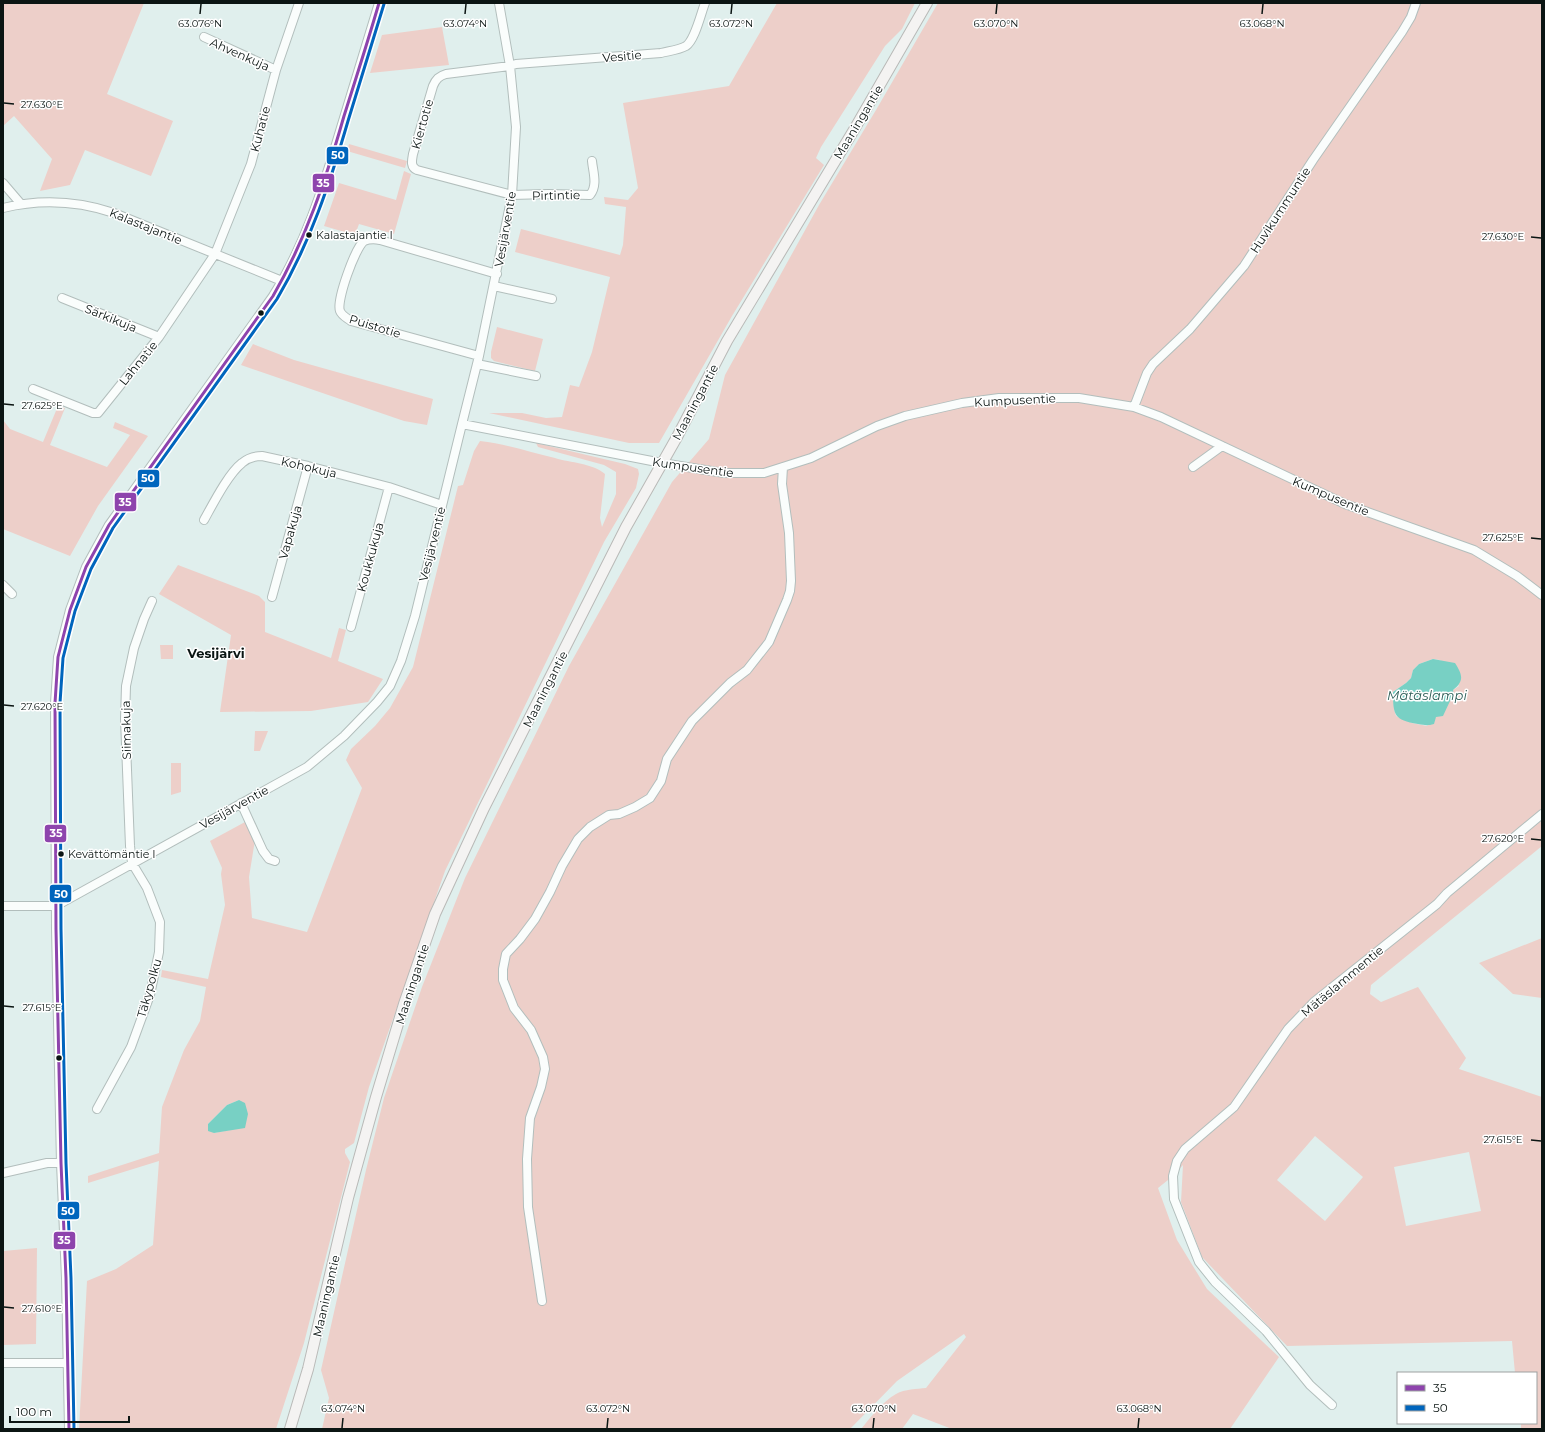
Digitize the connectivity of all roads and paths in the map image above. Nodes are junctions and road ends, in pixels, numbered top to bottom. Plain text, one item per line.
1 (299, 3) edge
2 (379, 3) edge
3 (499, 3) edge
4 (705, 3) edge
5 (927, 3) edge
6 (1416, 3) edge
7 (204, 37) dead end
8 (510, 66) junction
9 (276, 70) junction
10 (592, 161) dead end
11 (3, 183) edge
12 (512, 195) junction
13 (21, 204) junction
14 (3, 208) edge
15 (215, 254) junction
16 (497, 274) junction
17 (282, 281) junction
18 (494, 286) junction
19 (62, 298) dead end
20 (552, 299) dead end
21 (159, 337) junction
22 (478, 360) junction
23 (536, 376) dead end
24 (33, 389) dead end
25 (1134, 407) junction
26 (462, 424) junction
27 (1222, 446) junction
28 (662, 463) junction
29 (308, 466) junction
30 (783, 467) junction
31 (1194, 467) dead end
32 (389, 487) junction
33 (442, 505) junction
34 (204, 520) dead end
35 (3, 585) edge
36 (12, 594) dead end
37 (1542, 595) edge
38 (272, 597) dead end
39 (152, 601) dead end
40 (351, 627) dead end
41 (241, 803) junction
42 (1542, 814) edge
43 (275, 861) dead end
44 (132, 863) junction
45 (3, 906) edge
46 (56, 906) junction
47 (97, 1109) dead end
48 (61, 1163) junction
49 (3, 1173) edge
50 (542, 1301) dead end
51 (3, 1363) edge
52 (68, 1363) junction
53 (1332, 1404) dead end
54 (69, 1429) edge
55 (290, 1429) edge

1 - 9 street, Kuhatie
2 - 17 street
3 - 8 street, Vesijärventie
4 - 8 street, Vesitie
5 - 28 main road, Maaningantie
6 - 25 street, Huvikummuntie
7 - 9 street, Ahvenkuja
8 - 12 street, Vesijärventie
8 - 12 street, Kiertotie
9 - 15 street, Kuhatie
10 - 12 street, Pirtintie
11 - 13 street
12 - 16 street, Vesijärventie
13 - 14 street, Kalastajantie
13 - 15 street, Kalastajantie
15 - 17 street, Kalastajantie
15 - 21 street, Lahnatie
16 - 18 street, Vesijärventie
16 - 22 street, Puistotie
17 - 46 street
18 - 20 street
18 - 22 street, Vesijärventie
19 - 21 street, Särkikuja
21 - 24 street, Lahnatie
22 - 23 street
22 - 26 street, Vesijärventie
25 - 27 street, Kumpusentie
25 - 30 street, Kumpusentie
26 - 28 street, Kumpusentie
26 - 33 street, Vesijärventie
27 - 31 street
27 - 37 street, Kumpusentie
28 - 30 street, Kumpusentie
28 - 55 main road, Maaningantie
29 - 32 street, Kohokuja
29 - 34 street, Kohokuja
29 - 38 street, Vapakuja
30 - 50 street
32 - 33 street, Kohokuja
32 - 40 street, Koukkukuja
33 - 41 street, Vesijärventie
35 - 36 street
39 - 44 street, Siimakuja
41 - 43 street
41 - 44 street, Vesijärventie
42 - 53 street, Mätäslammentie
44 - 46 street, Vesijärventie
44 - 47 street, Täkypolku
45 - 46 street
46 - 48 street
48 - 49 street
48 - 52 street
51 - 52 street
52 - 54 street

